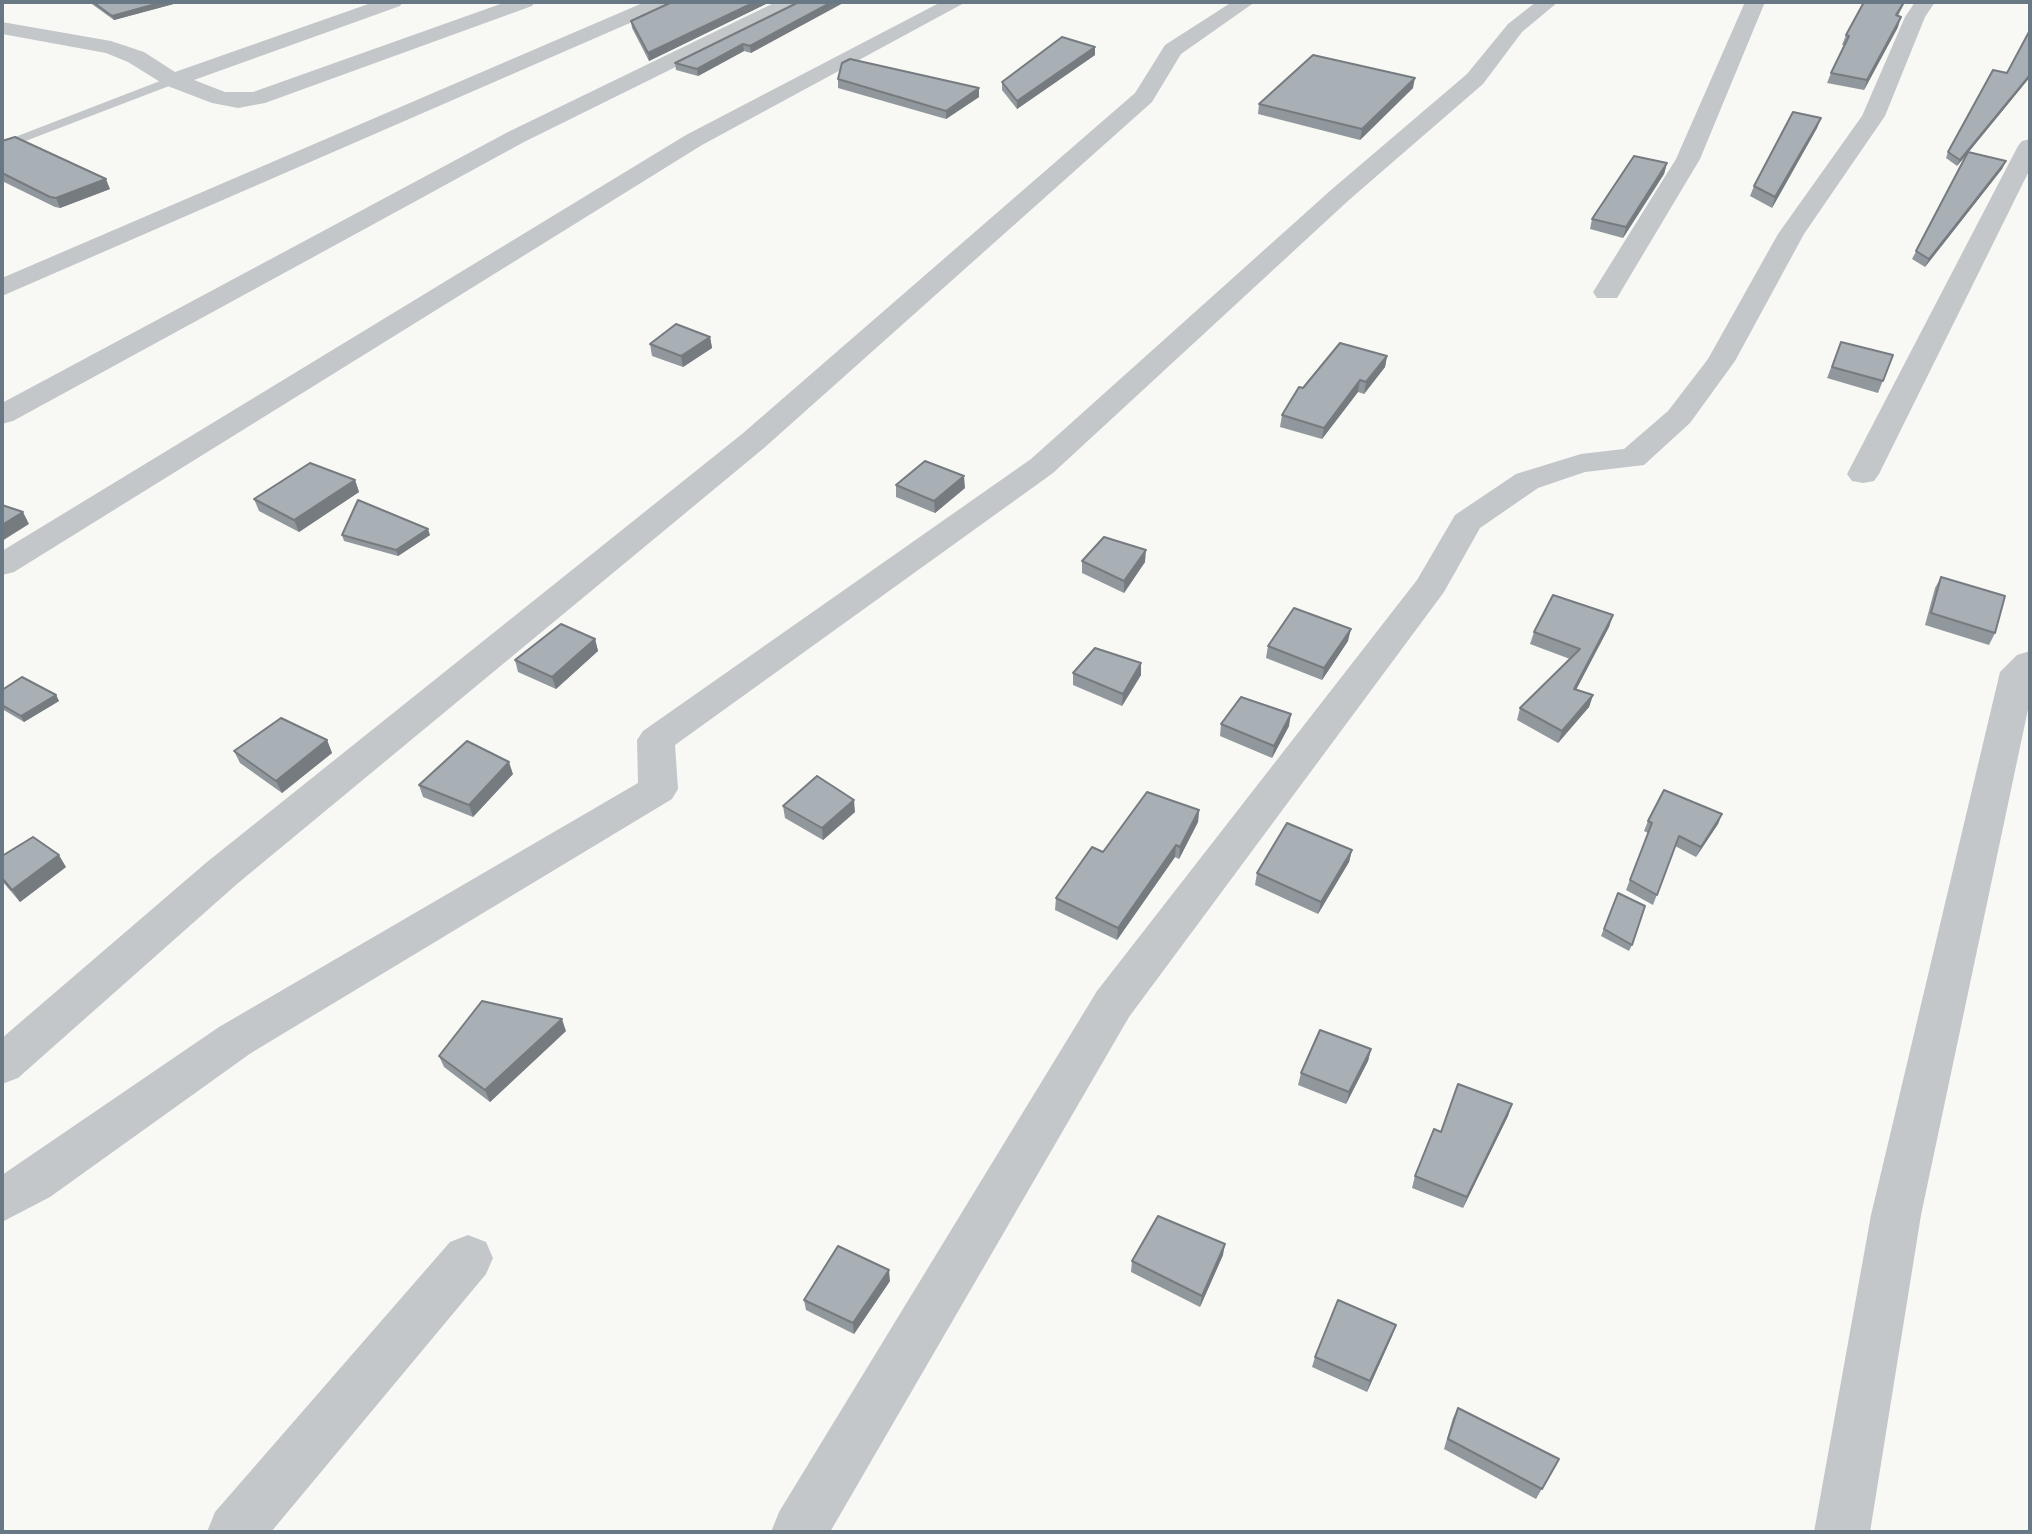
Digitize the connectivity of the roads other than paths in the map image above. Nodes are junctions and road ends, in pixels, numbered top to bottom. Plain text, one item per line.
1 (393, 2) edge
2 (525, 2) edge
3 (662, 2) edge
4 (792, 2) edge
5 (956, 2) edge
6 (1245, 2) edge
7 (1548, 2) edge
8 (1755, 2) edge
9 (1925, 2) edge
10 (2, 28) edge
11 (173, 80) junction
12 (2, 146) edge
13 (2030, 146) edge
14 (2, 288) edge
15 (1607, 292) dead end
16 (2, 415) edge
17 (1863, 474) dead end
18 (2, 565) edge
19 (2030, 663) edge
20 (2, 1065) edge
21 (2, 1200) edge
22 (468, 1258) dead end
23 (235, 1532) edge
24 (799, 1532) edge
25 (1842, 1532) edge

1 - 11 street
2 - 11 street
3 - 14 street
4 - 16 street
5 - 18 street
6 - 20 street
7 - 21 street
8 - 15 street
9 - 24 street
10 - 11 street
11 - 12 lane
13 - 17 street
19 - 25 street
22 - 23 street

